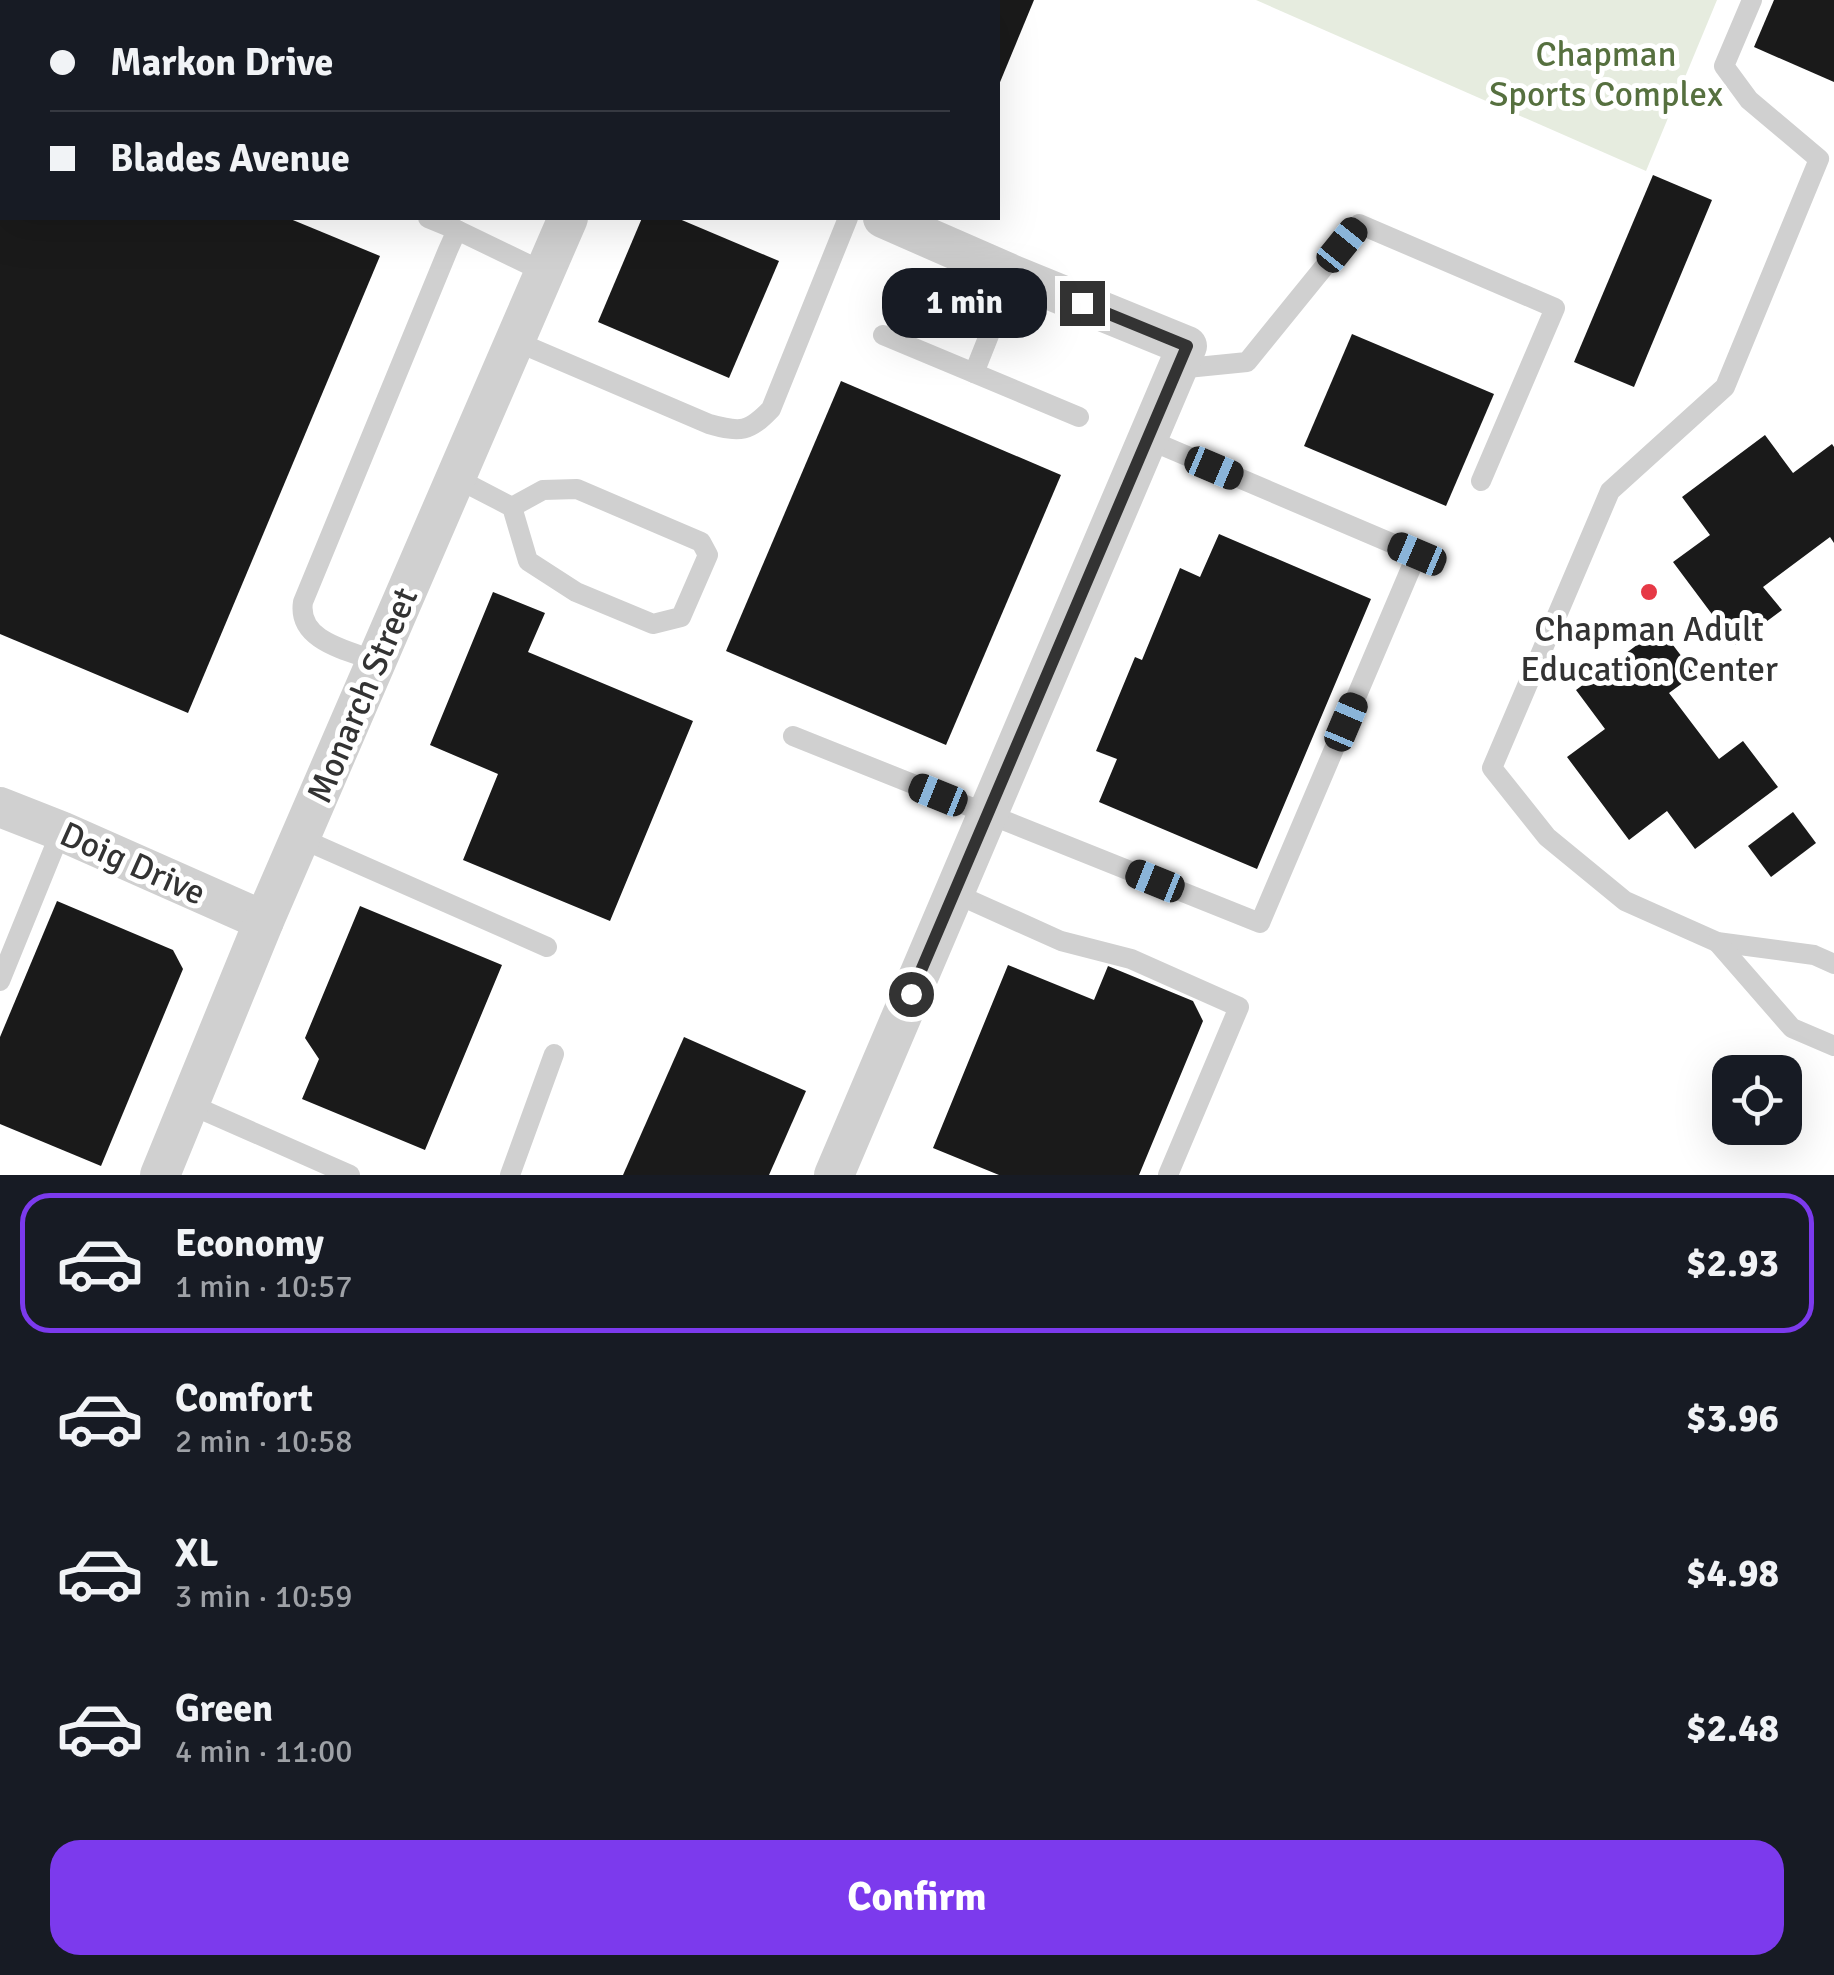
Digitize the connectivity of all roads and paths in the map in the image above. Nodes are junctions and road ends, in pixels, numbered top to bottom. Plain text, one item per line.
1 (1752, 0) edge
2 (433, 220) edge
3 (567, 220) edge
4 (847, 220) edge
5 (887, 220) edge
6 (457, 230) junction
7 (544, 272) junction
8 (1012, 275) junction
9 (883, 335) dead end
10 (515, 341) junction
11 (1182, 357) junction
12 (974, 373) junction
13 (1079, 417) dead end
14 (1147, 439) junction
15 (456, 478) junction
16 (1481, 481) dead end
17 (512, 507) junction
18 (376, 660) junction
19 (792, 736) dead end
20 (0, 807) edge
21 (987, 814) junction
22 (60, 831) junction
23 (300, 838) junction
24 (954, 893) junction
25 (264, 920) junction
26 (1717, 942) junction
27 (547, 947) dead end
28 (1834, 964) edge
29 (0, 980) edge
30 (1834, 1046) edge
31 (554, 1054) dead end
32 (189, 1104) junction
33 (842, 1169) edge
34 (160, 1175) edge
35 (350, 1175) edge
36 (510, 1175) edge
37 (1168, 1175) edge

1 - 26 lane
2 - 6 lane
3 - 7 street, Monarch Street
4 - 10 lane
5 - 8 street
6 - 7 lane
6 - 18 lane
7 - 10 street, Monarch Street
8 - 11 street
8 - 12 lane
9 - 12 lane
10 - 15 street, Monarch Street
11 - 14 street
11 - 16 lane
12 - 13 lane
14 - 21 street
14 - 21 lane
15 - 17 lane
15 - 18 street, Monarch Street
17 - 17 lane
18 - 23 street, Monarch Street
19 - 21 lane
20 - 22 street, Doig Drive
21 - 24 street
22 - 25 street, Doig Drive
22 - 29 lane
23 - 25 street, Monarch Street
23 - 27 lane
24 - 33 street
24 - 37 lane
25 - 32 street, Monarch Street
26 - 28 lane
26 - 30 lane
31 - 36 lane
32 - 34 street, Monarch Street
32 - 35 lane

